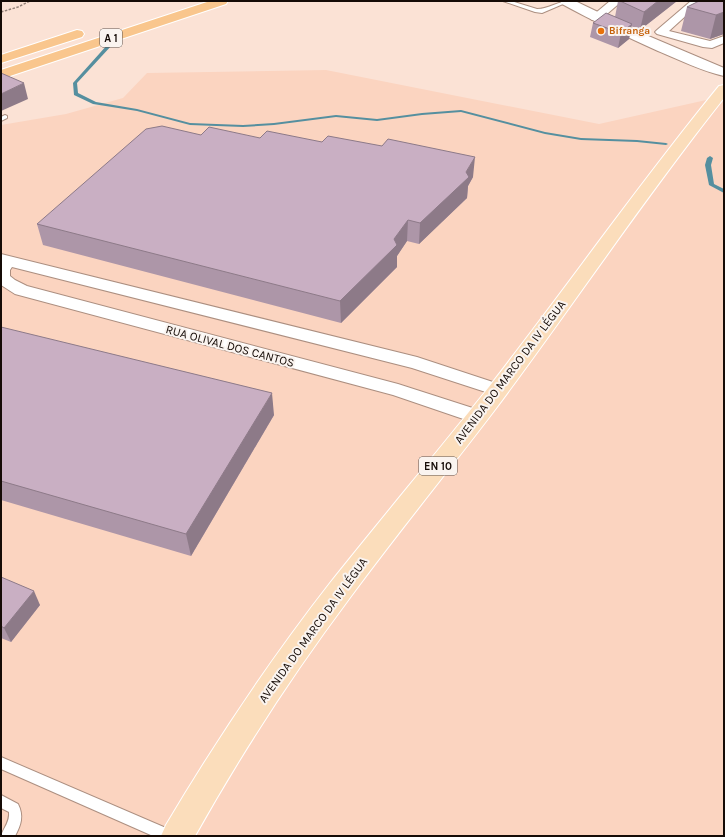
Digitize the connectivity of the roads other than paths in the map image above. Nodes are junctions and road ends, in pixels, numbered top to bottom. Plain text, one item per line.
1 (222, 1) edge
2 (506, 1) edge
3 (567, 1) edge
4 (617, 1) edge
5 (697, 1) edge
6 (596, 18) junction
7 (89, 30) dead end
8 (724, 39) edge
9 (654, 43) junction
10 (1, 59) edge
11 (724, 61) edge
12 (724, 72) edge
13 (1, 75) edge
14 (724, 89) edge
15 (4, 260) edge
16 (498, 390) junction
17 (478, 417) junction
18 (1, 763) edge
19 (1, 801) edge
20 (7, 836) edge
21 (168, 836) edge
22 (177, 836) edge

1 - 13 highway, A 1
2 - 3 lane
3 - 6 street
4 - 6 street
5 - 8 street
6 - 9 street
7 - 10 highway, A 1
9 - 11 street
9 - 12 street
14 - 16 main road, AVENIDA DO MARCO DA IV LÉGUA / EN 10
15 - 16 street, RUA OLIVAL DOS CANTOS
15 - 17 street, RUA OLIVAL DOS CANTOS
16 - 17 main road, AVENIDA DO MARCO DA IV LÉGUA / EN 10
17 - 22 main road, AVENIDA DO MARCO DA IV LÉGUA / EN 10
18 - 21 lane
19 - 20 lane

